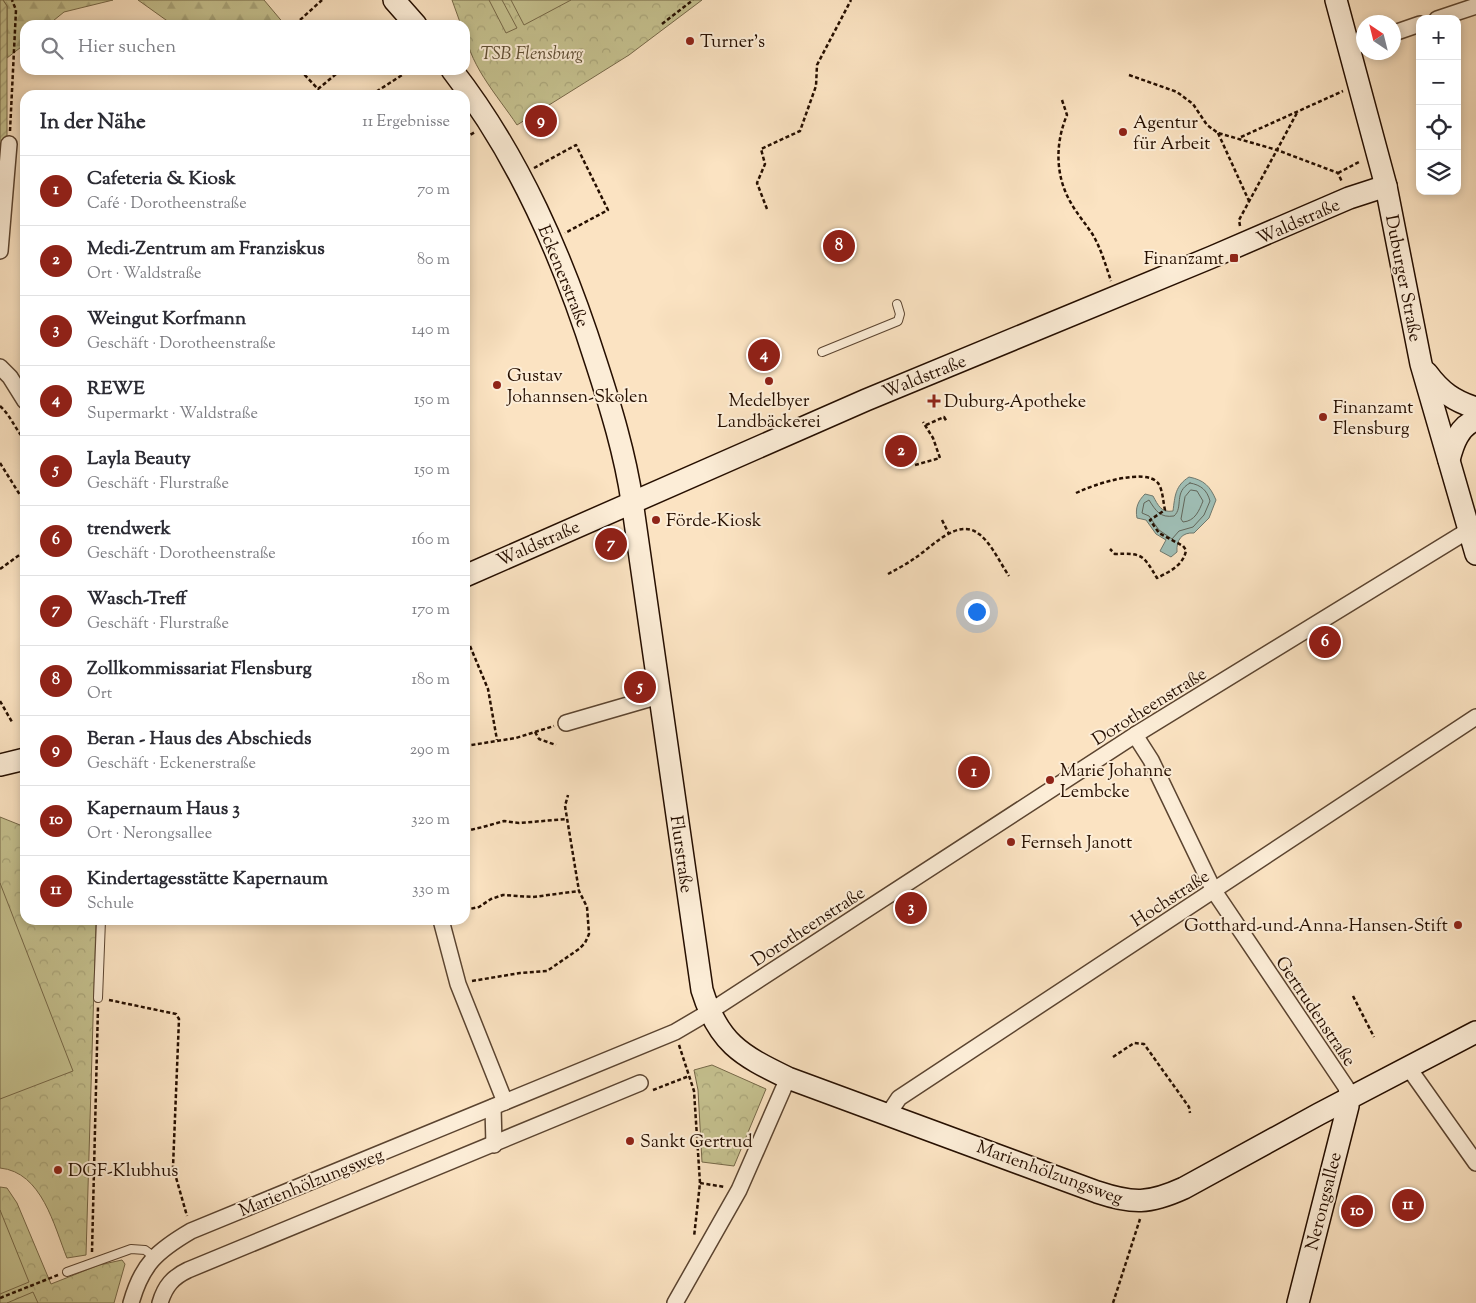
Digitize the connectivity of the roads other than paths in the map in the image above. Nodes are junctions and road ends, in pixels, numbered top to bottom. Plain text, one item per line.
1 (394, 0) edge
2 (1336, 0) edge
3 (1476, 6) edge
4 (1449, 15) edge
5 (412, 20) edge
6 (1416, 25) edge
7 (1401, 31) edge
8 (1356, 45) edge
9 (1359, 60) edge
10 (456, 75) edge
11 (466, 90) edge
12 (470, 95) edge
13 (9, 144) road end
14 (1386, 186) junction
15 (0, 251) edge
16 (896, 304) dead end
17 (822, 352) dead end
18 (1421, 364) junction
19 (0, 367) edge
20 (20, 393) edge
21 (1476, 408) edge
22 (1476, 420) edge
23 (1448, 460) junction
24 (632, 501) junction
25 (1472, 528) edge
26 (1476, 554) edge
27 (470, 574) edge
28 (659, 696) junction
29 (1476, 717) edge
30 (566, 723) dead end
31 (1135, 735) junction
32 (20, 760) edge
33 (0, 765) edge
34 (1214, 891) junction
35 (100, 925) edge
36 (442, 925) edge
37 (98, 998) road end
38 (709, 1012) junction
39 (675, 1032) joint
40 (1476, 1032) edge
41 (1408, 1067) junction
42 (788, 1078) junction
43 (640, 1083) road end
44 (1348, 1099) junction
45 (499, 1104) junction
46 (888, 1113) junction
47 (494, 1145) junction
48 (1476, 1163) edge
49 (153, 1256) junction
50 (66, 1272) road end
51 (142, 1274) junction
52 (167, 1286) junction
53 (131, 1303) edge
54 (160, 1303) edge
55 (675, 1303) edge
56 (1298, 1303) edge

1 - 5 street
2 - 8 street, Duburger Straße
3 - 4 street
6 - 7 street
9 - 14 street, Duburger Straße
10 - 11 street, Eckenerstraße
12 - 24 street, Eckenerstraße
13 - 15 street
14 - 18 street, Duburger Straße
14 - 24 street, Waldstraße
16 - 17 lane
18 - 21 street
18 - 23 street, Duburger Straße
19 - 20 street
22 - 23 street
23 - 25 street, Duburger Straße
24 - 27 street, Waldstraße
24 - 28 street, Flurstraße
25 - 26 street, Duburger Straße
25 - 31 street, Dorotheenstraße
28 - 30 street
28 - 38 street, Flurstraße
29 - 34 street, Hochstraße
31 - 34 street, Gertrudenstraße
31 - 38 street, Dorotheenstraße
32 - 33 street
34 - 44 street, Gertrudenstraße
34 - 46 street, Hochstraße
35 - 37 lane
36 - 45 street
38 - 39 street, Dorotheenstraße
38 - 42 street, Marienhölzungsweg
39 - 45 street, Marienhölzungsweg
40 - 41 street, Marienhölzungsweg
41 - 44 street, Marienhölzungsweg
41 - 48 street
42 - 46 street, Marienhölzungsweg
42 - 55 street
43 - 47 street, Marienhölzungsweg
44 - 46 street, Marienhölzungsweg
44 - 56 street, Nerongsallee
45 - 47 street
45 - 49 street, Marienhölzungsweg
47 - 52 street, Marienhölzungsweg
49 - 50 lane
49 - 51 street, Marienhölzungsweg
51 - 52 street
51 - 53 street, Marienhölzungsweg
52 - 54 street, Marienhölzungsweg

